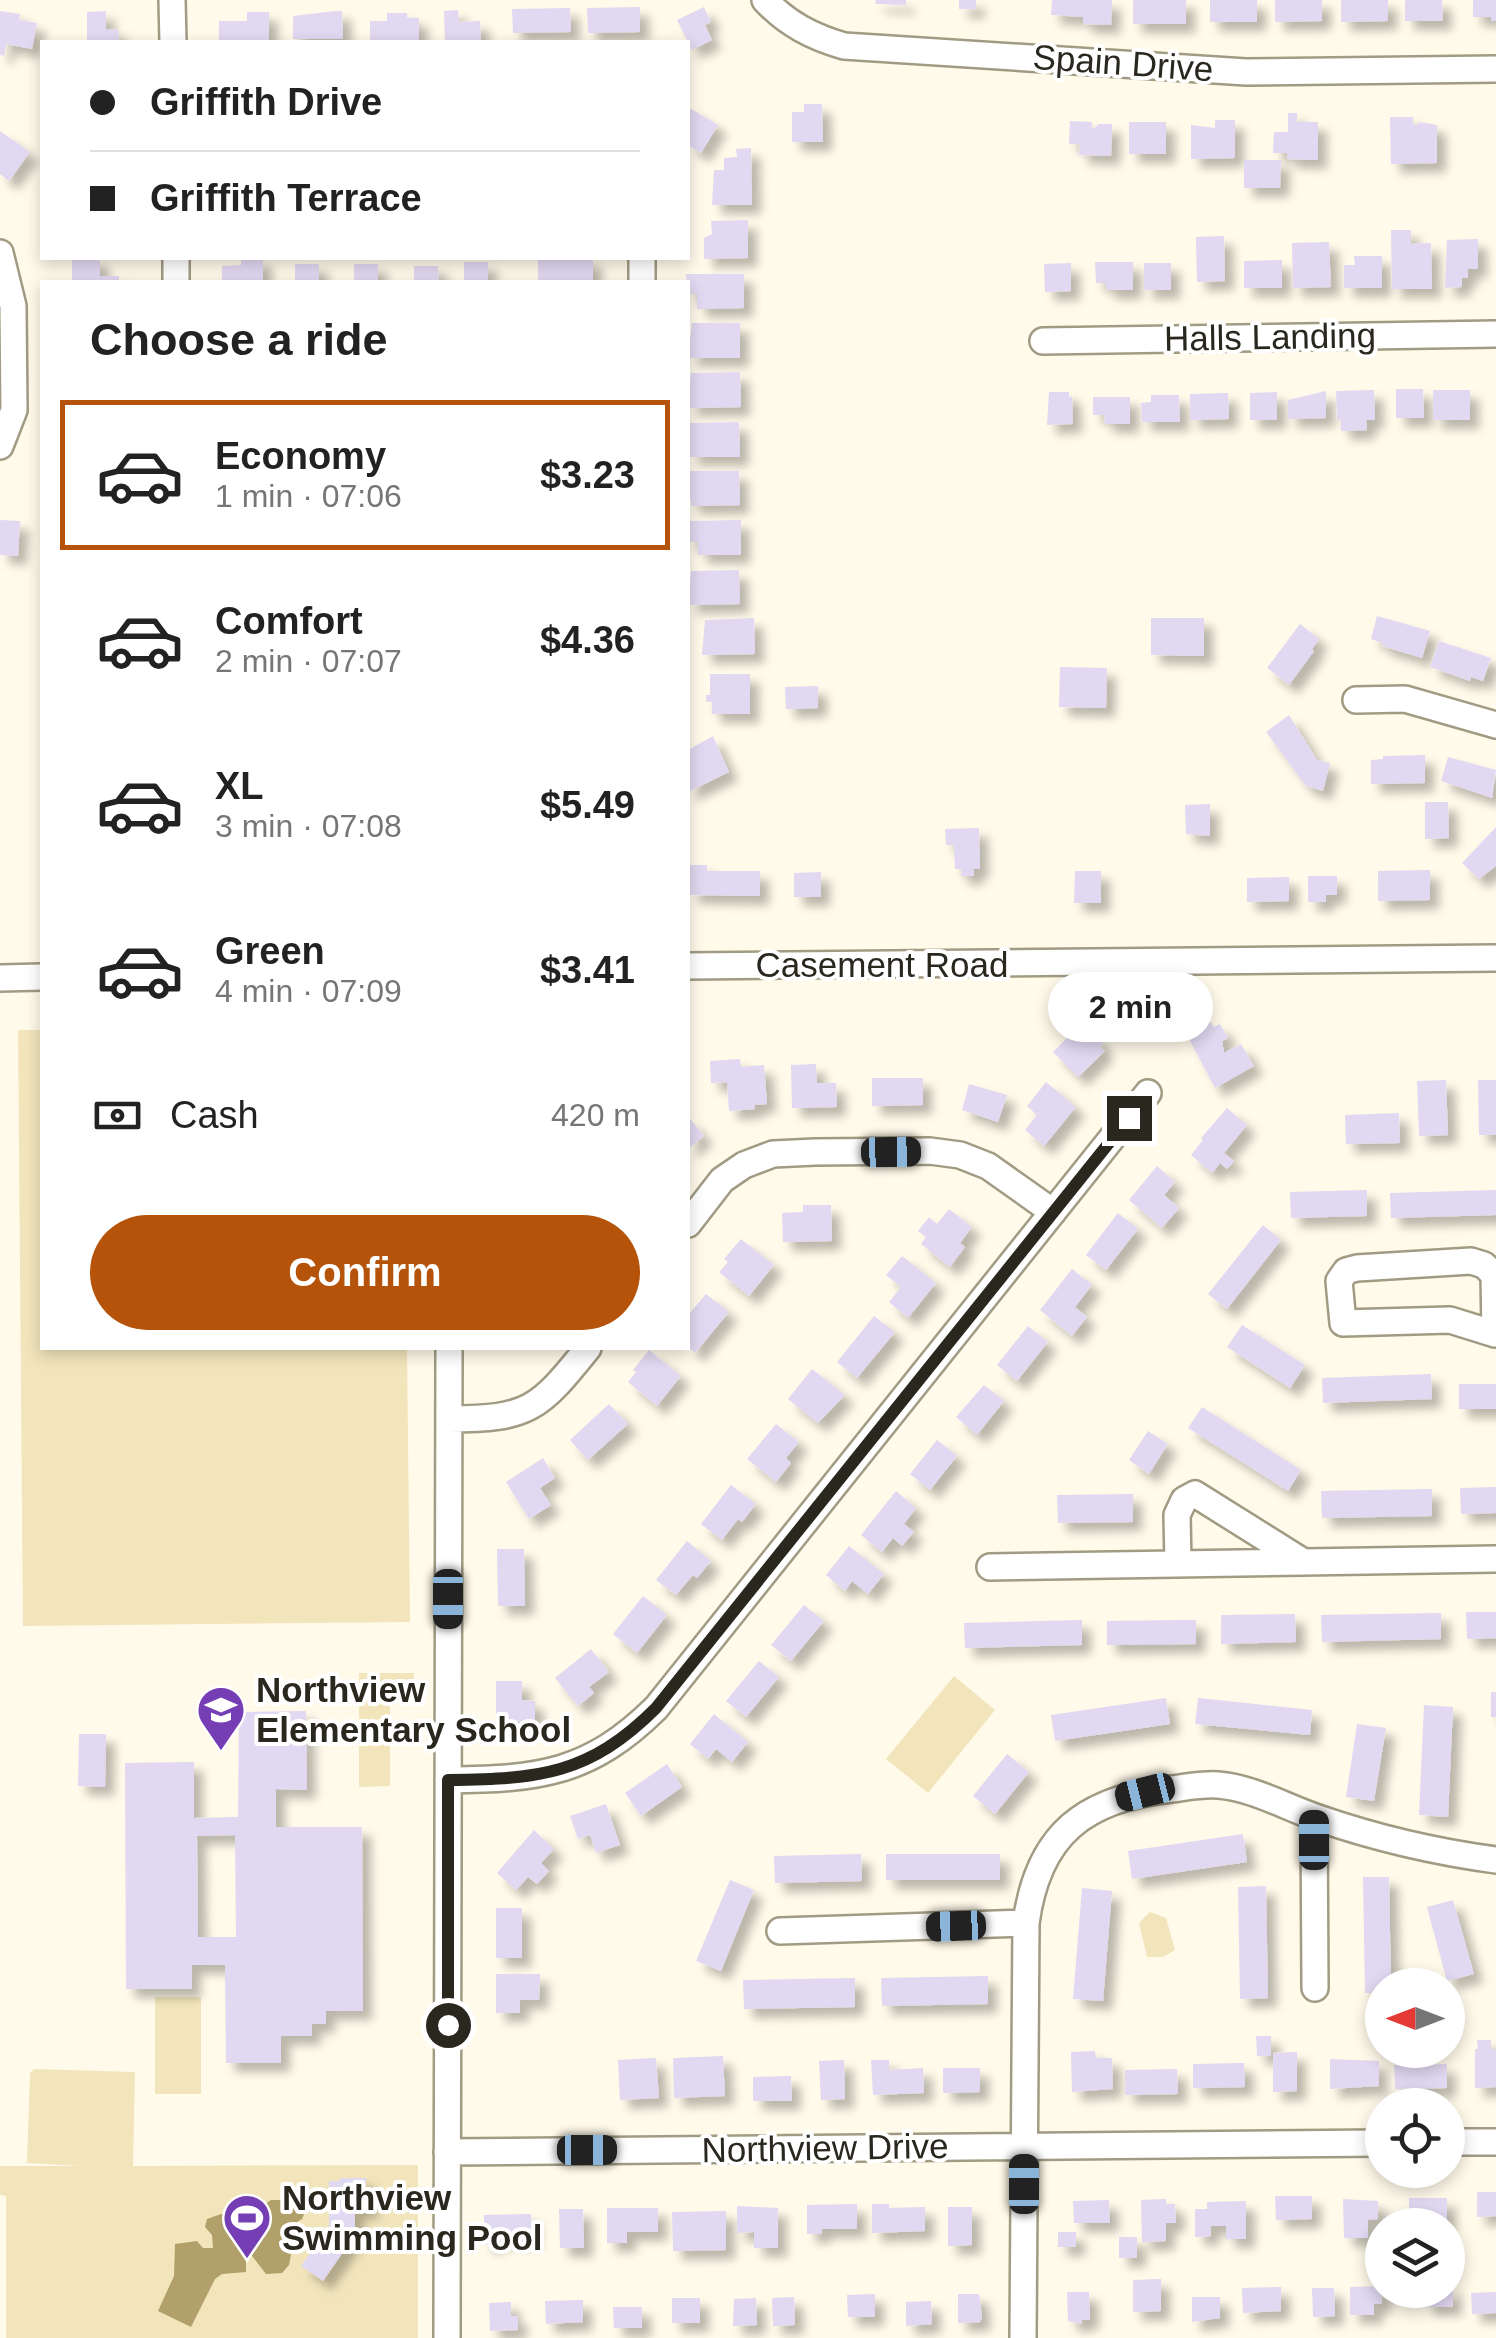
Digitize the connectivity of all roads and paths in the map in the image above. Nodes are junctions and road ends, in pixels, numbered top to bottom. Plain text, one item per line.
1 (172, 0) edge
2 (765, 0) edge
3 (173, 40) edge
4 (1496, 70) edge
5 (0, 254) edge
6 (1496, 334) edge
7 (1043, 341) dead end
8 (0, 446) edge
9 (1356, 700) dead end
10 (1496, 724) edge
11 (1496, 958) edge
12 (690, 966) edge
13 (0, 978) edge
14 (40, 978) edge
15 (1148, 1093) dead end
16 (1053, 1212) junction
17 (690, 1221) edge
18 (1496, 1334) edge
19 (449, 1350) edge
20 (586, 1350) edge
21 (449, 1418) junction
22 (1496, 1558) edge
23 (1302, 1561) junction
24 (1178, 1563) junction
25 (990, 1567) dead end
26 (448, 1780) junction
27 (1314, 1817) junction
28 (1496, 1860) edge
29 (1026, 1924) junction
30 (780, 1931) dead end
31 (1316, 1988) dead end
32 (1365, 2142) edge
33 (1465, 2142) edge
34 (1496, 2142) edge
35 (1024, 2146) junction
36 (447, 2152) junction
37 (446, 2338) edge
38 (1023, 2338) edge

1 - 3 street
2 - 4 street, Spain Drive
5 - 8 street
6 - 7 street, Halls Landing
9 - 10 street
11 - 12 street, Casement Road
13 - 14 street
15 - 16 street
16 - 17 street
16 - 26 street
18 - 18 street
19 - 21 street
20 - 21 street
21 - 26 street
22 - 23 street
23 - 24 street
23 - 24 street
24 - 25 street
26 - 36 street
27 - 28 street
27 - 29 street
27 - 31 street
29 - 30 street
29 - 35 street
32 - 35 street, Northview Drive
33 - 34 street
35 - 36 street, Northview Drive
35 - 38 street
36 - 37 street

